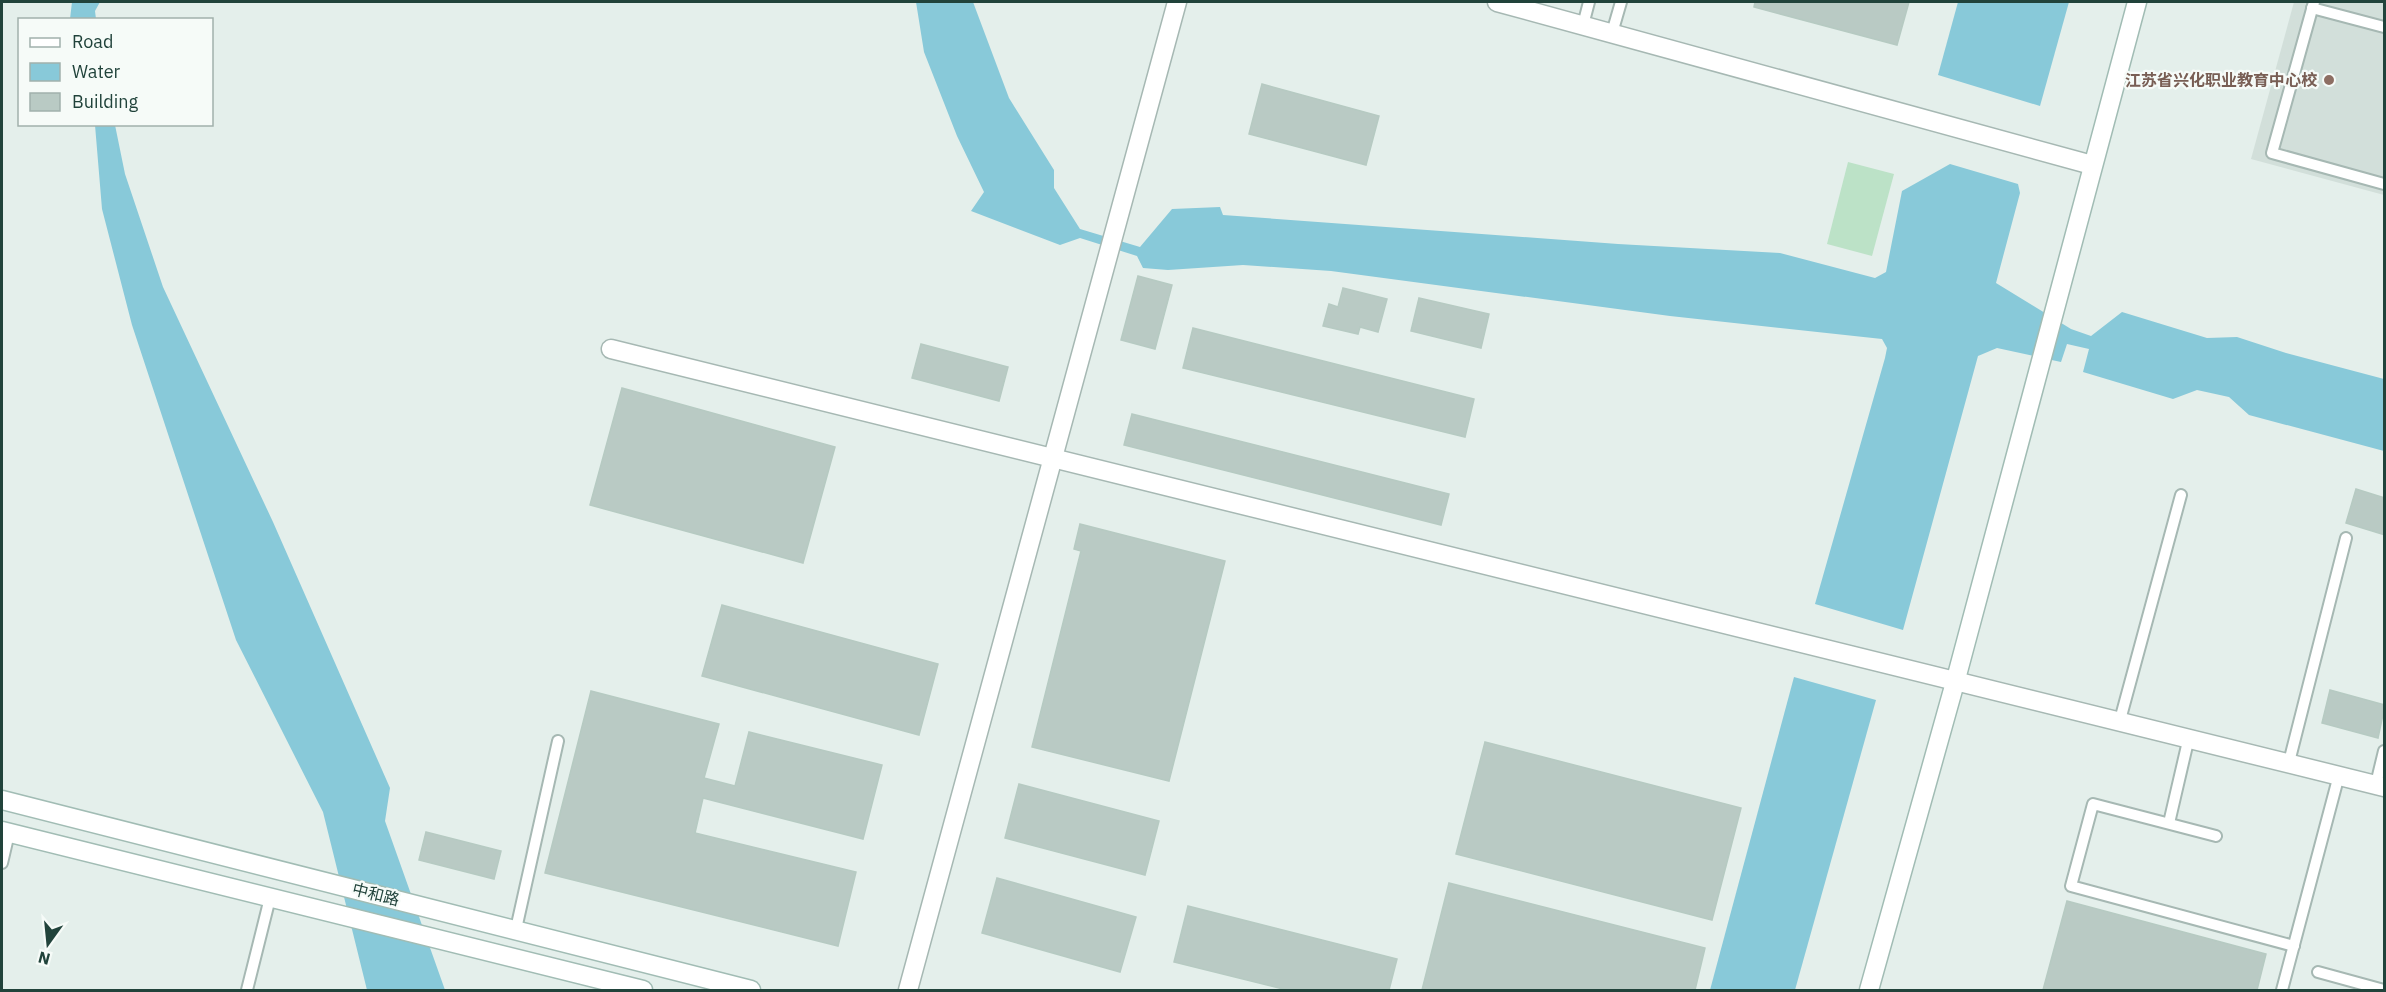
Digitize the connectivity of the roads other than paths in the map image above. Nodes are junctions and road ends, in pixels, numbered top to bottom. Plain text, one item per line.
1 (1177, 2) edge
2 (1497, 2) edge
3 (1589, 2) edge
4 (1620, 2) edge
5 (2137, 2) edge
6 (2313, 5) edge
7 (1583, 25) junction
8 (2385, 27) edge
9 (1612, 33) junction
10 (2092, 165) junction
11 (2385, 184) edge
12 (611, 348) dead end
13 (1051, 458) junction
14 (2181, 495) dead end
15 (2346, 538) dead end
16 (1956, 679) junction
17 (2120, 720) junction
18 (2189, 737) junction
19 (558, 741) dead end
20 (2385, 751) edge
21 (2289, 762) junction
22 (2339, 775) junction
23 (2380, 785) edge
24 (2, 800) edge
25 (2169, 824) junction
26 (5, 832) edge
27 (2216, 836) dead end
28 (2, 863) edge
29 (270, 898) junction
30 (516, 929) junction
31 (2294, 946) junction
32 (2318, 972) dead end
33 (247, 990) edge
34 (643, 990) edge
35 (751, 990) edge
36 (908, 990) edge
37 (1869, 990) edge
38 (2282, 990) edge
39 (2385, 990) edge

1 - 13 street
2 - 7 street
3 - 7 lane
4 - 9 lane
5 - 10 street
6 - 8 lane
6 - 11 lane
7 - 9 street
9 - 10 street
10 - 16 street
12 - 13 street
13 - 16 street
13 - 36 street
14 - 17 lane
15 - 21 lane
16 - 17 street
16 - 37 street
17 - 18 street
18 - 21 street
18 - 25 lane
19 - 30 lane
20 - 23 lane
21 - 22 street
22 - 23 street
22 - 31 lane
24 - 30 street, 中和路
25 - 27 lane
25 - 31 lane
26 - 28 lane
26 - 29 street, 中和路
29 - 33 lane
29 - 34 street, 中和路
30 - 35 street, 中和路
31 - 38 lane
32 - 39 lane

